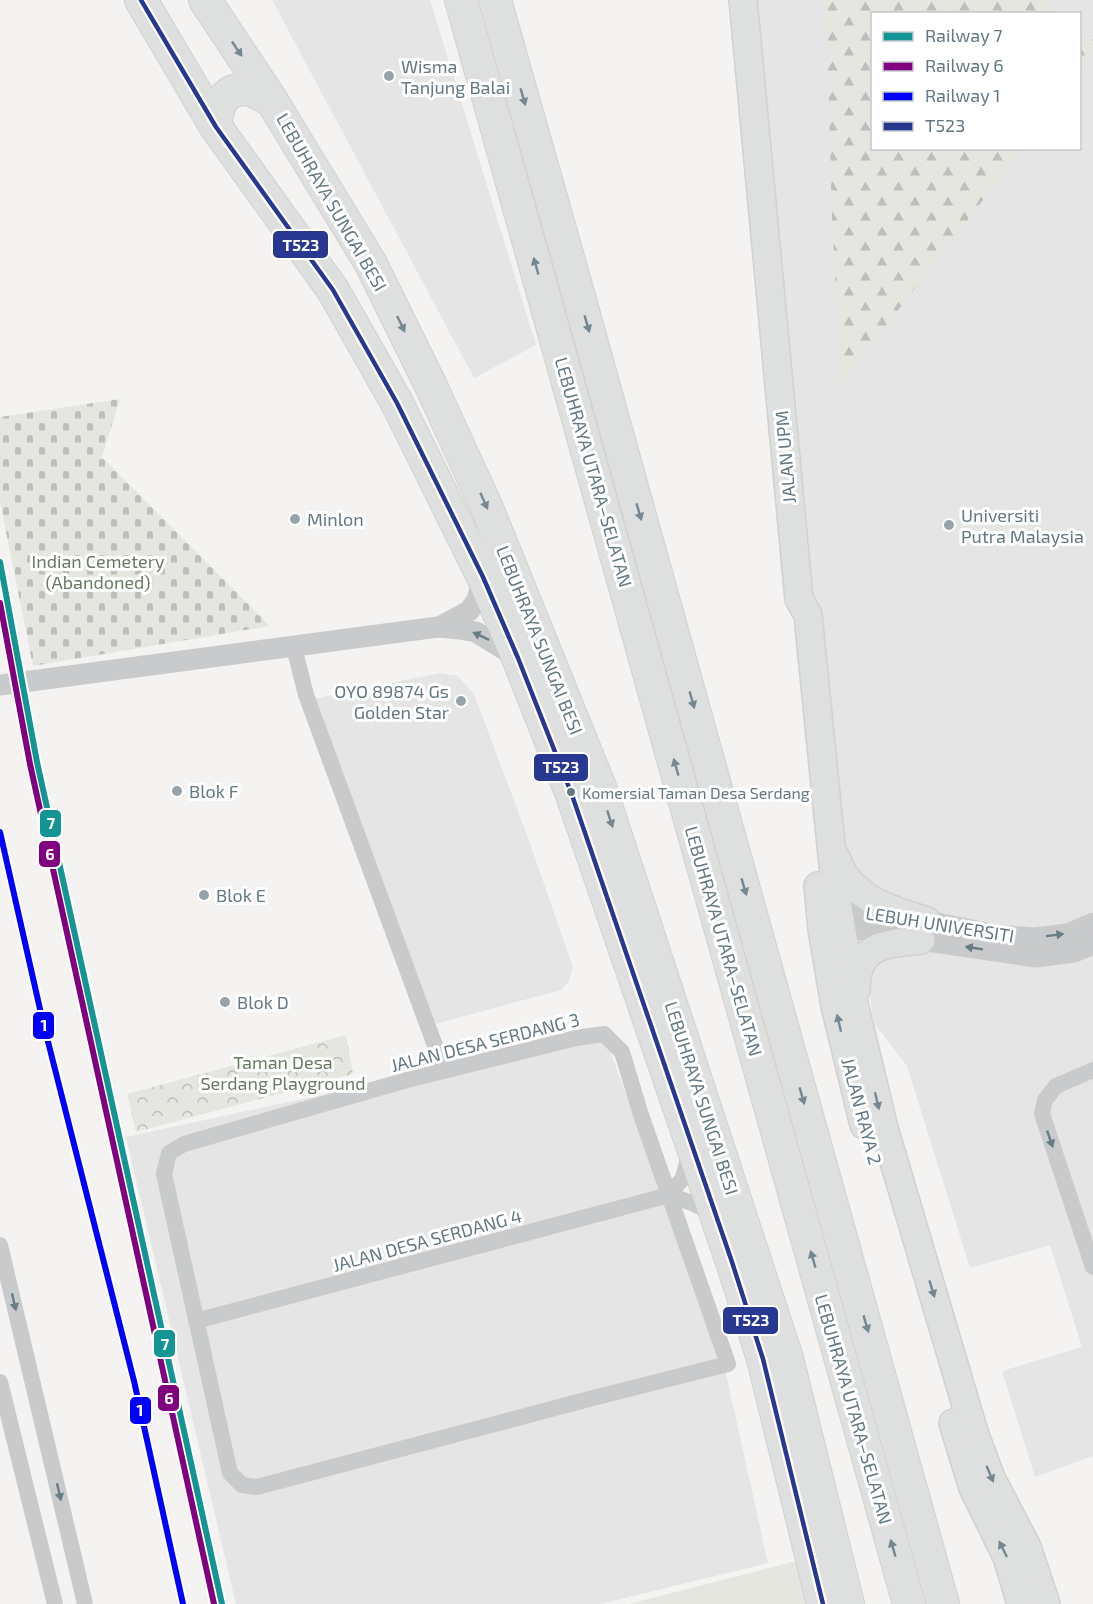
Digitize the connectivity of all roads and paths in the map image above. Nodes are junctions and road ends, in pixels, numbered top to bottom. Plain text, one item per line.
1 (141, 0) edge
2 (204, 0) edge
3 (460, 0) edge
4 (495, 0) edge
5 (743, 0) edge
6 (272, 101) junction
7 (216, 127) junction
8 (483, 577) junction
9 (799, 599) junction
10 (438, 627) junction
11 (294, 647) junction
12 (518, 658) junction
13 (0, 686) edge
14 (831, 847) junction
15 (830, 920) junction
16 (1093, 923) edge
17 (924, 931) junction
18 (1093, 944) edge
19 (854, 1004) junction
20 (444, 1070) junction
21 (1093, 1071) edge
22 (693, 1144) junction
23 (669, 1195) junction
24 (715, 1214) junction
25 (0, 1245) edge
26 (1093, 1267) edge
27 (196, 1321) junction
28 (0, 1382) edge
29 (55, 1604) edge
30 (85, 1604) edge
31 (823, 1604) edge
32 (848, 1604) edge
33 (909, 1604) edge
34 (943, 1604) edge
35 (1021, 1604) edge
36 (1046, 1604) edge

1 - 7 highway, LEBUHRAYA SUNGAI BESI
2 -> 6 highway, LEBUHRAYA SUNGAI BESI
33 -> 3 highway, LEBUHRAYA UTARA–SELATAN
4 -> 34 highway, LEBUHRAYA UTARA–SELATAN
5 - 9 main road, JALAN UPM
6 - 7 highway
6 -> 32 highway, LEBUHRAYA SUNGAI BESI
7 - 8 highway, LEBUHRAYA SUNGAI BESI
8 - 10 street
8 - 12 highway, LEBUHRAYA SUNGAI BESI
9 - 14 main road, JALAN UPM
9 - 15 main road, JALAN RAYA 2
10 - 11 street
12 -> 10 street
11 - 13 street
11 - 20 street
12 - 22 highway, LEBUHRAYA SUNGAI BESI
14 - 15 main road, JALAN UPM
14 - 17 main road
15 - 17 street, LEBUH UNIVERSITI
15 - 19 main road, JALAN RAYA 2
35 -> 15 main road, JALAN RAYA 2
17 -> 16 street, LEBUH UNIVERSITI
18 -> 17 street, LEBUH UNIVERSITI
17 - 19 main road
19 -> 36 main road, JALAN RAYA 2
20 - 23 street, JALAN DESA SERDANG 3
20 - 27 street, JALAN DESA SERDANG 3
21 -> 26 street
22 - 23 street
22 - 24 highway, LEBUHRAYA SUNGAI BESI
23 - 24 street
23 - 27 street, JALAN DESA SERDANG 4
23 - 27 street
24 - 31 highway, LEBUHRAYA SUNGAI BESI
25 -> 30 street
28 - 29 street

